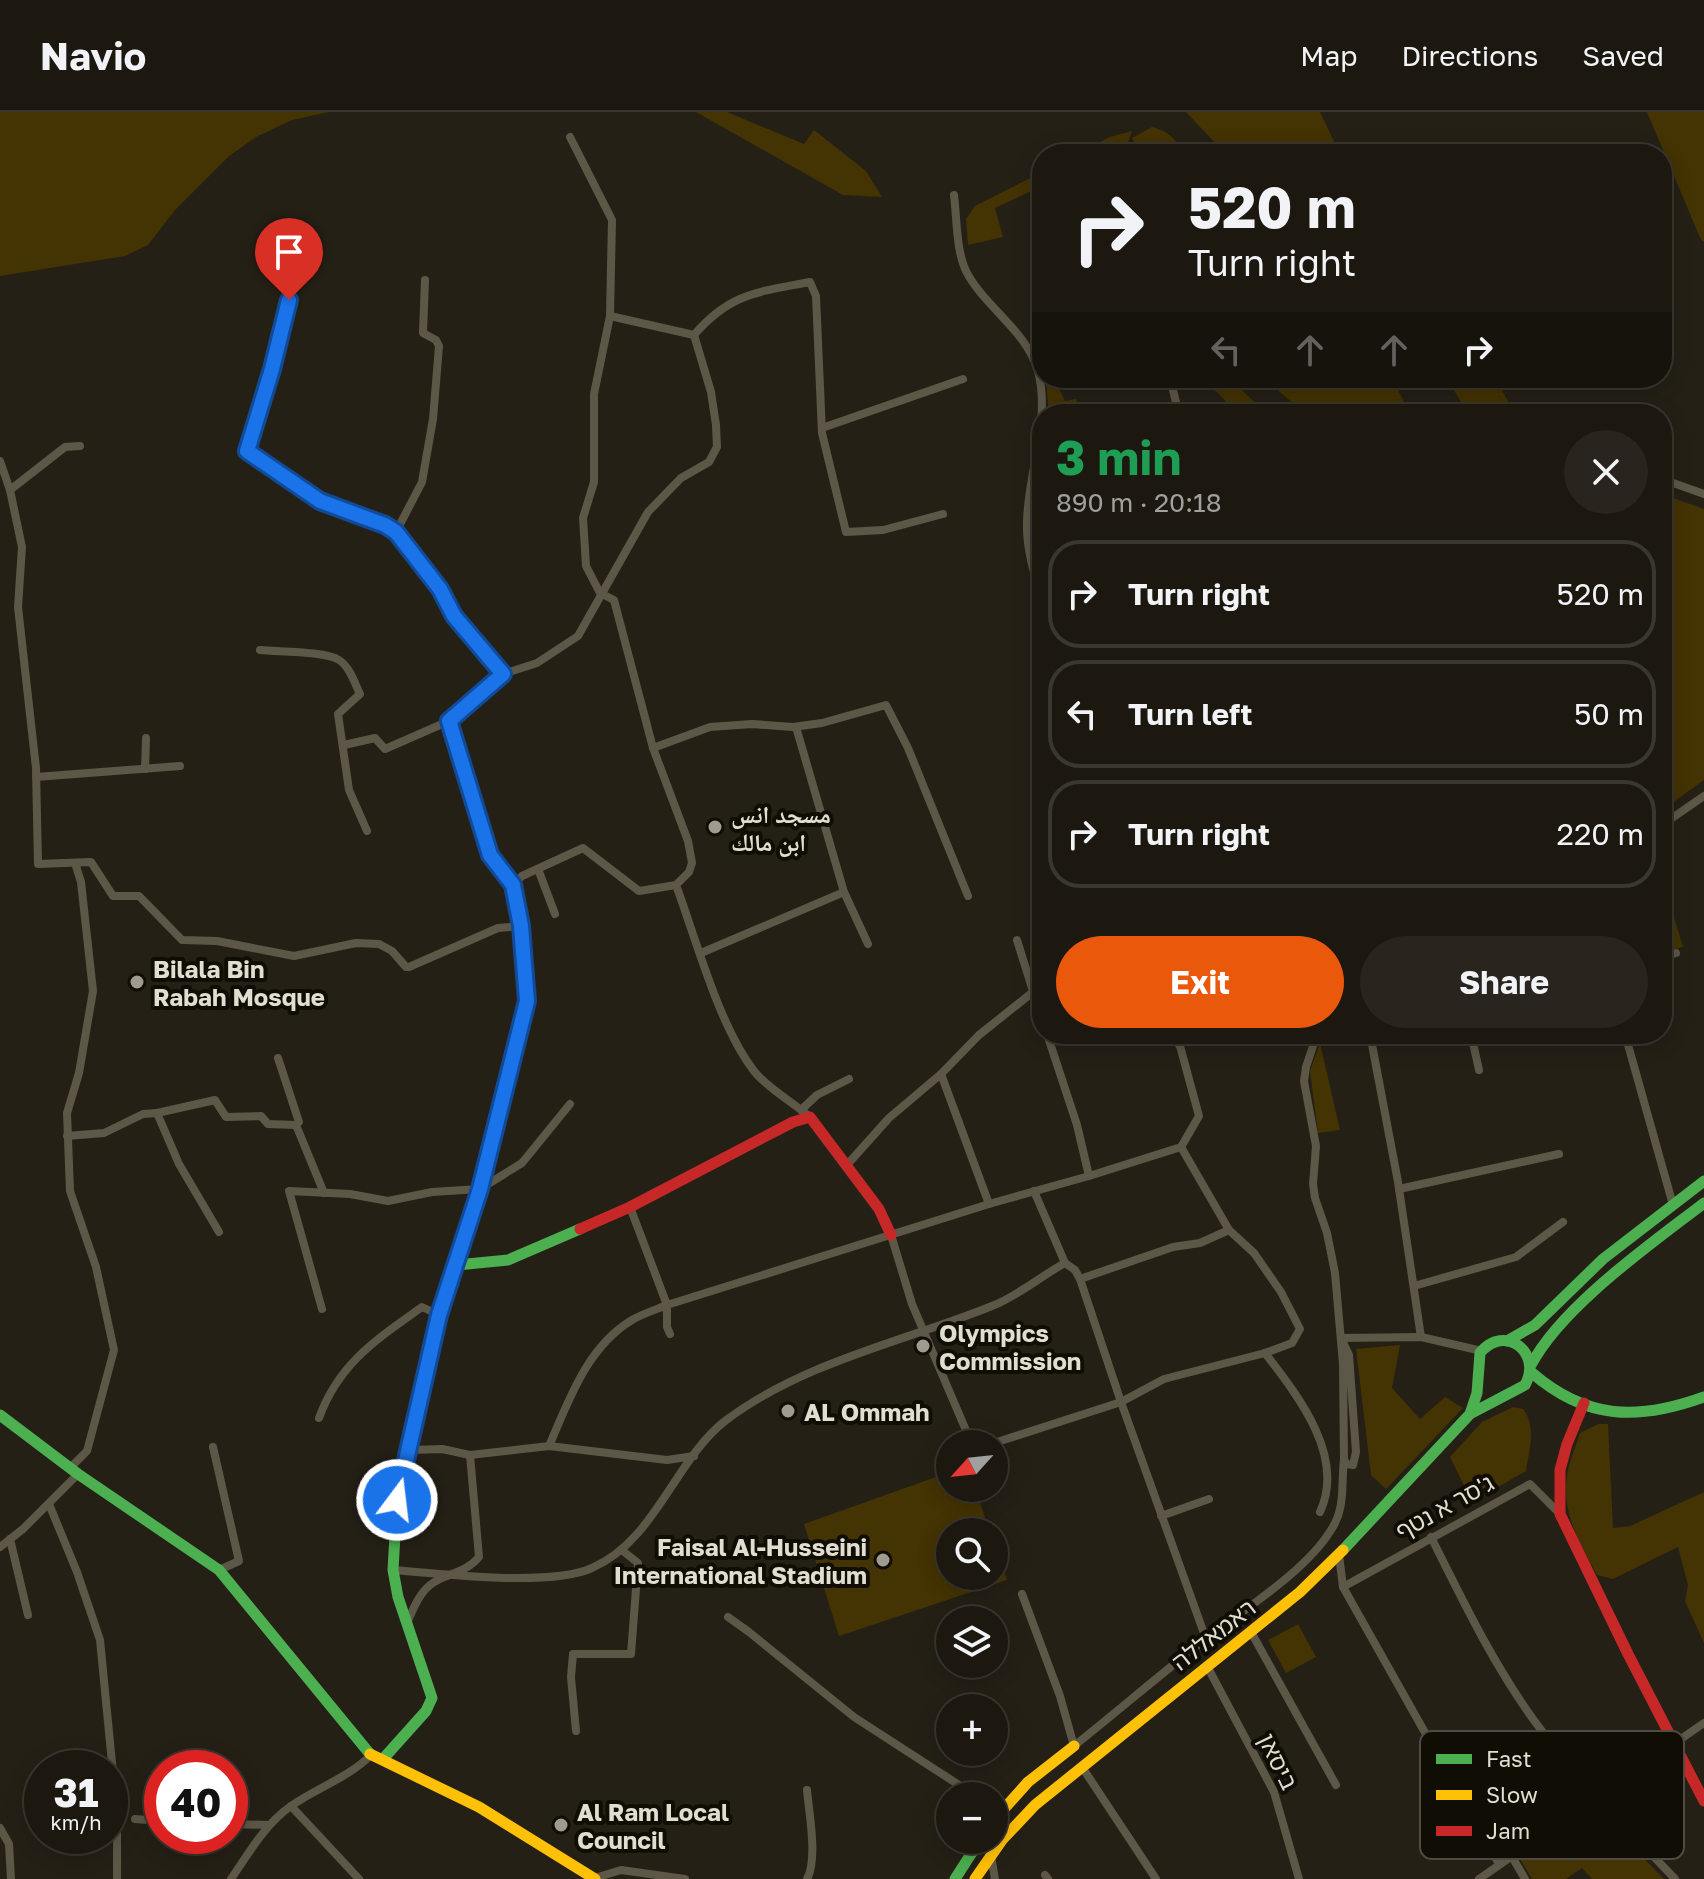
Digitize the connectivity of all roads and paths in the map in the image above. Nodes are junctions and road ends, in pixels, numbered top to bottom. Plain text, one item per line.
1 (570, 137) dead end
2 (954, 195) dead end
3 (425, 280) dead end
4 (289, 300) dead end
5 (610, 316) junction
6 (694, 335) junction
7 (1032, 356) edge
8 (963, 379) dead end
9 (822, 428) junction
10 (80, 446) dead end
11 (0, 461) edge
12 (1672, 483) edge
13 (1032, 485) edge
14 (10, 490) junction
15 (1704, 494) edge
16 (943, 514) dead end
17 (396, 532) junction
18 (1032, 559) edge
19 (600, 593) junction
20 (260, 650) dead end
21 (503, 674) junction
22 (449, 721) junction
23 (796, 727) junction
24 (146, 738) dead end
25 (344, 745) junction
26 (653, 748) junction
27 (180, 766) dead end
28 (145, 769) junction
29 (36, 777) junction
30 (1704, 796) edge
31 (1672, 818) edge
32 (367, 831) dead end
33 (75, 863) junction
34 (538, 869) junction
35 (513, 885) junction
36 (676, 885) junction
37 (844, 892) junction
38 (968, 896) dead end
39 (555, 914) dead end
40 (521, 926) junction
41 (1017, 940) dead end
42 (868, 944) dead end
43 (701, 953) junction
44 (1676, 953) dead end
45 (1672, 954) edge
46 (1032, 989) edge
47 (1032, 993) edge
48 (1050, 1044) edge
49 (1178, 1044) edge
50 (1314, 1044) edge
51 (1372, 1044) edge
52 (1473, 1044) edge
53 (1628, 1044) edge
54 (278, 1058) dead end
55 (1479, 1070) dead end
56 (941, 1074) junction
57 (849, 1079) dead end
58 (570, 1104) dead end
59 (157, 1113) junction
60 (806, 1114) junction
61 (296, 1125) junction
62 (67, 1136) junction
63 (1181, 1147) junction
64 (1559, 1154) dead end
65 (846, 1166) junction
66 (1089, 1176) junction
67 (1704, 1181) edge
68 (480, 1189) junction
69 (1399, 1189) junction
70 (1034, 1191) junction
71 (324, 1193) junction
72 (1704, 1203) edge
73 (989, 1204) junction
74 (1673, 1205) junction
75 (630, 1207) junction
76 (1563, 1222) dead end
77 (1229, 1230) junction
78 (219, 1232) dead end
79 (891, 1235) junction
80 (1065, 1263) junction
81 (457, 1265) junction
82 (1080, 1279) junction
83 (1414, 1286) junction
84 (667, 1305) junction
85 (322, 1309) dead end
86 (439, 1315) junction
87 (924, 1329) junction
88 (670, 1334) dead end
89 (1421, 1337) junction
90 (1341, 1338) junction
91 (1507, 1341) junction
92 (1482, 1351) junction
93 (1265, 1353) junction
94 (1531, 1369) junction
95 (1478, 1378) junction
96 (1551, 1387) junction
97 (1512, 1394) junction
98 (1704, 1397) edge
99 (1121, 1402) junction
100 (1584, 1403) junction
101 (1470, 1414) junction
102 (0, 1415) edge
103 (319, 1418) dead end
104 (966, 1430) edge
105 (1008, 1439) edge
106 (549, 1446) junction
107 (213, 1447) dead end
108 (410, 1450) junction
109 (470, 1455) junction
110 (694, 1456) junction
111 (74, 1471) junction
112 (1209, 1499) dead end
113 (49, 1504) junction
114 (1320, 1512) dead end
115 (1560, 1514) junction
116 (1161, 1516) junction
117 (1431, 1537) junction
118 (10, 1539) junction
119 (0, 1547) edge
120 (623, 1551) junction
121 (1339, 1555) junction
122 (219, 1570) junction
123 (393, 1570) junction
124 (456, 1575) junction
125 (1343, 1587) junction
126 (1022, 1594) dead end
127 (28, 1615) dead end
128 (728, 1617) dead end
129 (407, 1623) junction
130 (1251, 1632) junction
131 (1206, 1639) junction
132 (1207, 1666) junction
133 (1704, 1723) edge
134 (576, 1731) dead end
135 (1424, 1731) edge
136 (1542, 1731) edge
137 (1667, 1731) edge
138 (1684, 1737) edge
139 (1074, 1746) junction
140 (377, 1757) junction
141 (1684, 1764) edge
142 (1082, 1767) junction
143 (954, 1782) edge
144 (1336, 1785) dead end
145 (807, 1790) dead end
146 (1008, 1801) edge
147 (1704, 1801) edge
148 (291, 1806) junction
149 (135, 1819) dead end
150 (144, 1820) edge
151 (248, 1824) edge
152 (269, 1825) junction
153 (0, 1828) edge
154 (4, 1844) edge
155 (971, 1854) edge
156 (991, 1855) junction
157 (1496, 1859) edge
158 (1506, 1859) edge
159 (1513, 1859) edge
160 (1656, 1859) edge
161 (1499, 1864) junction
162 (11, 1879) edge
163 (117, 1879) edge
164 (231, 1879) edge
165 (359, 1879) edge
166 (595, 1879) edge
167 (685, 1879) edge
168 (807, 1879) edge
169 (955, 1879) edge
170 (975, 1879) edge
171 (995, 1879) edge
172 (1156, 1879) edge
173 (1299, 1879) edge
174 (1479, 1879) edge
175 (1525, 1879) edge
176 (1675, 1879) edge

1 - 5 street
2 - 7 street
3 - 17 street
4 - 17 street
5 - 6 street
5 - 19 street
6 - 9 street
6 - 19 street
8 - 9 street
9 - 16 street
10 - 14 street
11 - 14 street
12 - 15 street
13 - 18 street
14 - 29 street
17 - 21 street
19 - 21 street
19 - 26 street
20 - 25 street
21 - 22 street
22 - 25 street
22 - 35 street
23 - 26 street
23 - 37 street
23 - 38 street
24 - 28 street
25 - 32 street
26 - 36 street
27 - 28 street
28 - 29 street
29 - 33 street
30 - 31 street
33 - 40 street
33 - 62 street
34 - 35 street
34 - 36 street
34 - 39 street
35 - 40 street
36 - 43 street
37 - 42 street
37 - 43 street
40 - 68 street
41 - 46 street
43 - 60 street
44 - 45 street
47 - 56 street
48 - 66 street
49 - 63 street
50 - 90 street
51 - 69 street
52 - 55 street
53 - 74 street
54 - 61 street
56 - 65 street
56 - 73 street
57 - 60 street
58 - 68 street
59 - 61 street
59 - 62 street
59 - 78 street
60 - 65 main road
60 - 75 main road
61 - 71 street
62 - 111 street
63 - 66 street
63 - 77 street
64 - 69 street
65 - 79 main road
66 - 70 street
67 - 74 main road
68 - 71 street
68 - 81 street
69 - 83 street
70 - 73 street
70 - 80 street
71 - 85 street
72 - 94 main road
73 - 79 street
74 - 91 main road
75 - 81 main road
75 - 84 street
76 - 83 street
77 - 82 street
77 - 93 street
79 - 84 street
79 - 87 street
80 - 82 street
80 - 87 street
81 - 86 main road
82 - 99 street
83 - 89 street
84 - 88 street
84 - 106 street
86 - 103 street
86 - 108 main road
87 - 104 street
87 - 110 street
89 - 90 street
89 - 92 street
90 - 131 street
91 - 92 main road
91 - 94 main road
92 - 95 main road
93 - 99 street
93 - 114 street
94 - 96 main road
94 - 97 main road
95 - 97 main road
95 - 101 main road
96 - 97 main road
96 - 100 main road
97 - 101 main road, ראמאללה
98 - 100 main road
99 - 105 street
99 - 116 street
100 - 115 main road
101 - 121 main road, ראמאללה
102 - 111 main road
106 - 109 street
106 - 110 street
107 - 122 street
108 - 109 street
108 - 123 main road
109 - 124 street
110 - 120 street
111 - 113 street
111 - 122 main road
112 - 116 street
113 - 118 street
113 - 163 street
115 - 117 street, ג'סר א נטף
115 - 137 main road
116 - 131 street
117 - 125 street, ג'סר א נטף
117 - 136 street
118 - 119 street
118 - 127 street
120 - 124 street
120 - 134 street
121 - 125 street
121 - 130 main road, ראמאללה
122 - 140 main road
123 - 124 street
123 - 129 main road
124 - 129 street
125 - 135 street
126 - 139 street
128 - 143 street
129 - 140 main road
130 - 132 main road, ראמאללה
130 - 144 street
131 - 139 street
132 - 142 main road, ראמאללה
132 - 173 street, ביסאן
133 - 138 street
139 - 146 main road
140 - 148 street
140 - 166 main road
141 - 147 main road
142 - 156 main road, ראמאללה
142 - 172 street
145 - 168 street
148 - 152 street
148 - 165 street
149 - 150 street
151 - 152 street
152 - 164 street
153 - 154 street
154 - 162 street
155 - 169 main road
156 - 170 main road, ראמאללה
156 - 171 street
157 - 161 street
158 - 161 street
159 - 175 street
160 - 176 street
161 - 174 street
166 - 167 street

